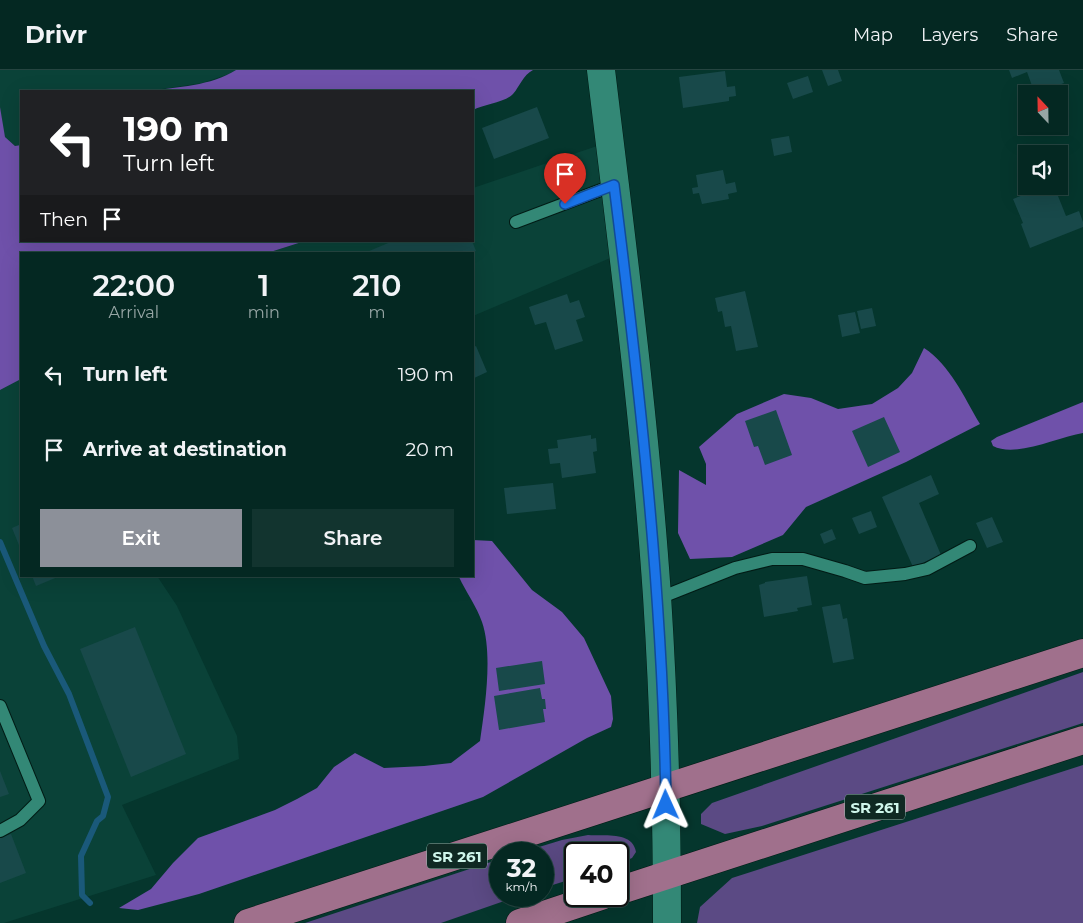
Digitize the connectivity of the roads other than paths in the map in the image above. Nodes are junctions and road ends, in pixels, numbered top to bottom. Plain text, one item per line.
1 (601, 70) edge
2 (614, 185) junction
3 (516, 222) dead end
4 (970, 546) dead end
5 (657, 598) junction
6 (1083, 653) edge
7 (0, 706) edge
8 (1083, 740) edge
9 (665, 788) junction
10 (0, 831) edge
11 (667, 875) junction
12 (629, 887) edge
13 (568, 907) edge
14 (248, 923) edge
15 (520, 923) edge
16 (667, 923) edge

1 - 2 street
2 - 3 lane
2 - 5 street
4 - 5 lane
5 - 9 street
6 - 9 main road, SR 261
7 - 10 lane
8 - 11 main road, SR 261
9 - 11 street
9 - 14 main road, SR 261
11 - 12 main road, SR 261
11 - 16 street
13 - 15 main road

